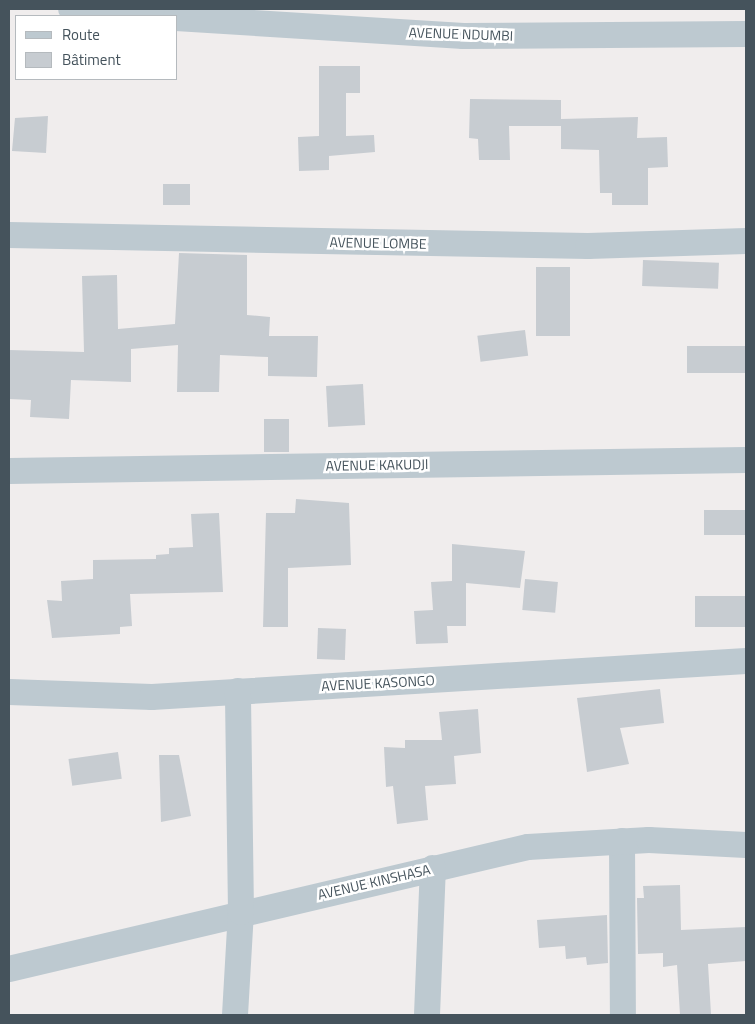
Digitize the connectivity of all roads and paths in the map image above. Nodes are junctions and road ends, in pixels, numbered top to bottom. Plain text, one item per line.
1 (71, 9) edge
2 (148, 15) edge
3 (178, 18) edge
4 (746, 34) edge
5 (9, 235) edge
6 (746, 241) edge
7 (746, 460) edge
8 (9, 471) edge
9 (746, 661) edge
10 (238, 691) junction
11 (9, 692) edge
12 (622, 841) junction
13 (746, 845) edge
14 (433, 868) junction
15 (241, 912) junction
16 (9, 969) edge
17 (235, 1015) edge
18 (428, 1015) edge
19 (623, 1015) edge

1 - 2 street
3 - 4 street, AVENUE NDUMBI
5 - 6 street, AVENUE LOMBE
7 - 8 street, AVENUE KAKUDJI
9 - 10 street, AVENUE KASONGO
10 - 11 street, AVENUE KASONGO
10 - 15 street
12 - 13 street, AVENUE KINSHASA
12 - 14 street, AVENUE KINSHASA
12 - 19 street
14 - 15 street, AVENUE KINSHASA
14 - 18 street
15 - 16 street, AVENUE KINSHASA
15 - 17 street

